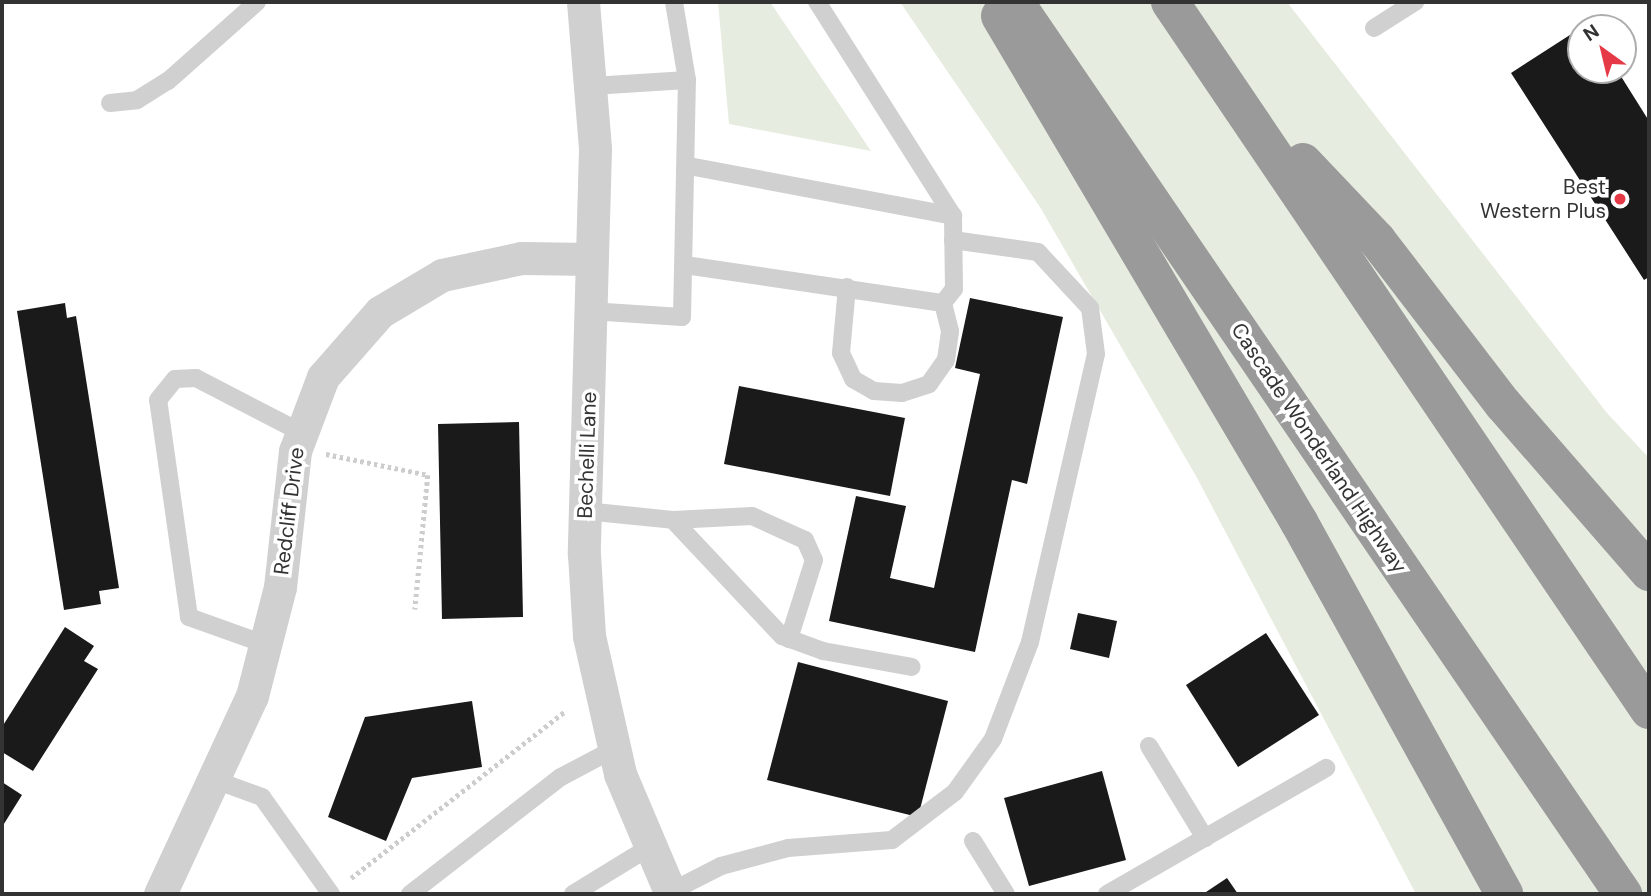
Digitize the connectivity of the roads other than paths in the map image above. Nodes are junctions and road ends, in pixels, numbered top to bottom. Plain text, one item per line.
1 (257, 2) edge
2 (583, 2) edge
3 (674, 2) edge
4 (817, 2) edge
5 (993, 2) edge
6 (1015, 2) edge
7 (1170, 2) edge
8 (1415, 2) edge
9 (1374, 28) dead end
10 (1215, 69) junction
11 (688, 79) junction
12 (592, 86) junction
13 (110, 103) dead end
14 (689, 166) junction
15 (953, 216) junction
16 (953, 240) junction
17 (591, 259) junction
18 (685, 265) junction
19 (847, 287) junction
20 (943, 303) junction
21 (590, 311) junction
22 (311, 442) junction
23 (585, 511) junction
24 (673, 520) junction
25 (1649, 572) edge
26 (789, 639) junction
27 (267, 645) junction
28 (912, 667) dead end
29 (1649, 709) edge
30 (1149, 746) dead end
31 (612, 750) junction
32 (1326, 768) dead end
33 (215, 780) junction
34 (1205, 838) junction
35 (973, 841) dead end
36 (648, 848) junction
37 (670, 893) edge
38 (160, 894) edge
39 (331, 894) edge
40 (410, 894) edge
41 (573, 894) edge
42 (1006, 894) edge
43 (1107, 894) edge
44 (1504, 894) edge
45 (1623, 894) edge

1 - 13 lane
2 - 12 street, Bechelli Lane
3 - 11 lane
4 - 15 lane
5 - 44 highway
6 - 45 highway, Cascade Wonderland Highway
7 - 10 highway
8 - 9 lane
10 - 25 highway
10 - 29 highway
11 - 12 lane
11 - 14 lane
12 - 17 street, Bechelli Lane
14 - 15 lane
14 - 18 lane
15 - 16 lane
16 - 20 lane
16 - 37 lane
17 - 21 street, Bechelli Lane
17 - 22 street, Redcliff Drive
18 - 19 lane
18 - 21 lane
19 - 20 lane
19 - 20 lane
21 - 23 street, Bechelli Lane
22 - 27 street, Redcliff Drive
22 - 27 lane
23 - 24 lane
23 - 31 street, Bechelli Lane
24 - 26 lane
24 - 26 lane
26 - 28 lane
27 - 33 street, Redcliff Drive
30 - 34 lane
31 - 36 street, Bechelli Lane
31 - 40 lane
32 - 34 lane
33 - 38 street, Redcliff Drive
33 - 39 lane
34 - 43 lane
35 - 42 lane
36 - 37 street, Bechelli Lane
36 - 41 lane

